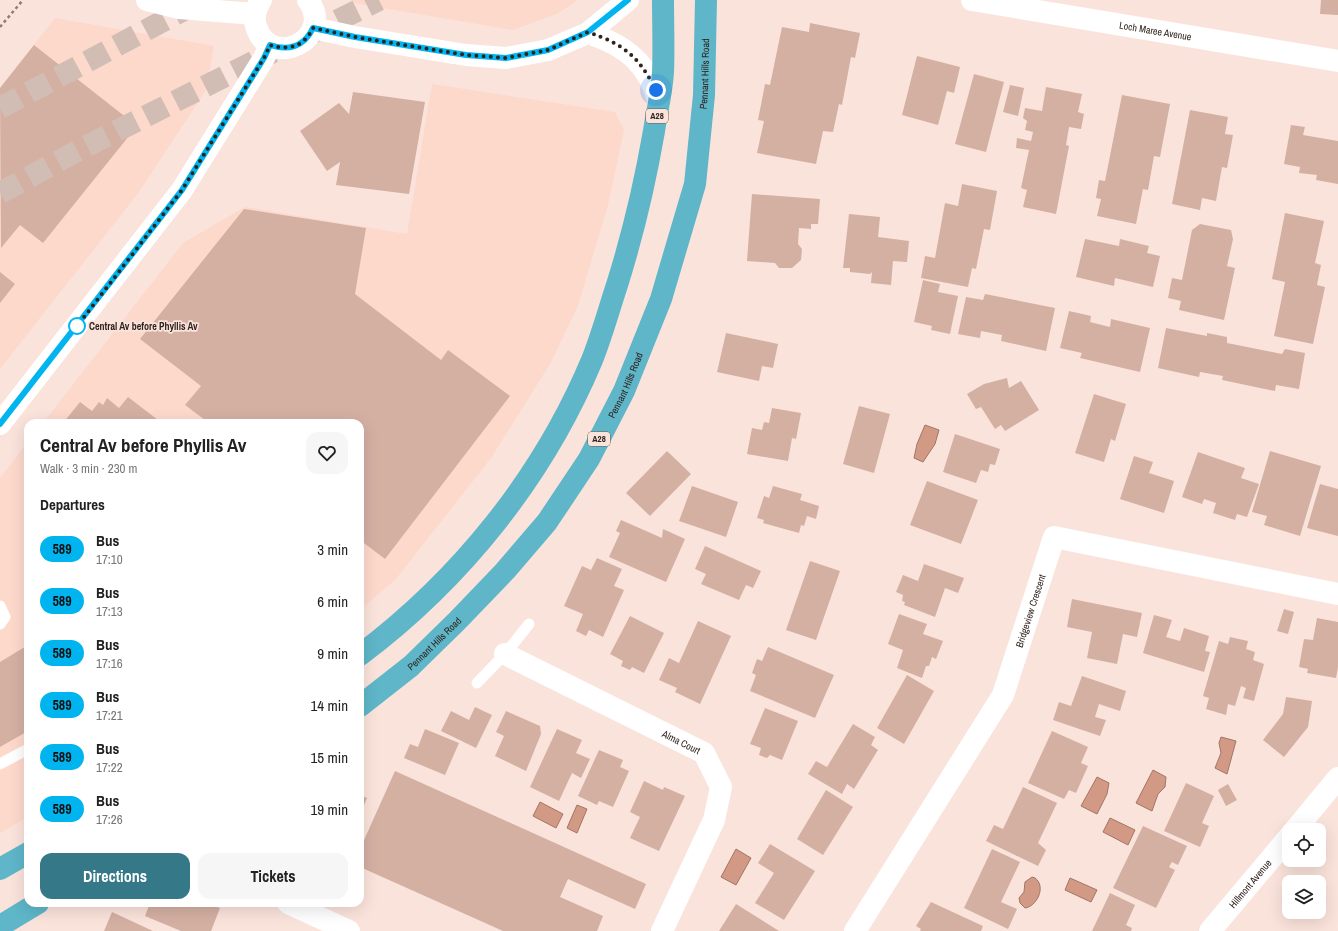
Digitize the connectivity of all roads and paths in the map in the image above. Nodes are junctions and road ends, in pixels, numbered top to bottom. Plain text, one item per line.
1 (23, 0) edge
2 (147, 0) edge
3 (628, 0) edge
4 (663, 0) edge
5 (706, 0) edge
6 (972, 0) edge
7 (310, 1) edge
8 (258, 7) edge
9 (0, 27) edge
10 (313, 28) junction
11 (588, 32) junction
12 (270, 45) junction
13 (1338, 61) edge
14 (659, 104) junction
15 (0, 424) edge
16 (1338, 594) edge
17 (0, 606) edge
18 (0, 624) edge
19 (529, 624) dead end
20 (364, 652) edge
21 (506, 654) junction
22 (477, 683) dead end
23 (364, 703) edge
24 (24, 751) edge
25 (0, 764) edge
26 (1338, 778) edge
27 (1301, 823) edge
28 (1282, 845) edge
29 (24, 856) edge
30 (0, 869) edge
31 (31, 907) edge
32 (297, 907) edge
33 (0, 926) edge
34 (349, 931) edge
35 (662, 931) edge
36 (855, 931) edge
37 (1210, 931) edge

1 - 9 path
2 - 8 street
3 - 11 street
4 - 14 highway, A28
5 - 23 highway, Pennant Hills Road / A28
6 - 13 street, Loch Maree Avenue
7 - 10 street
8 - 12 street
10 - 11 street
10 - 12 street
11 - 14 street
12 - 15 street
14 - 20 highway, A28
16 - 36 street, Bridgeview Crescent
17 - 18 lane
19 - 21 lane
21 - 22 lane
21 - 35 street, Alma Court
24 - 25 lane
26 - 27 street
28 - 37 street, Hillmont Avenue
29 - 30 highway
31 - 33 highway
32 - 34 street

